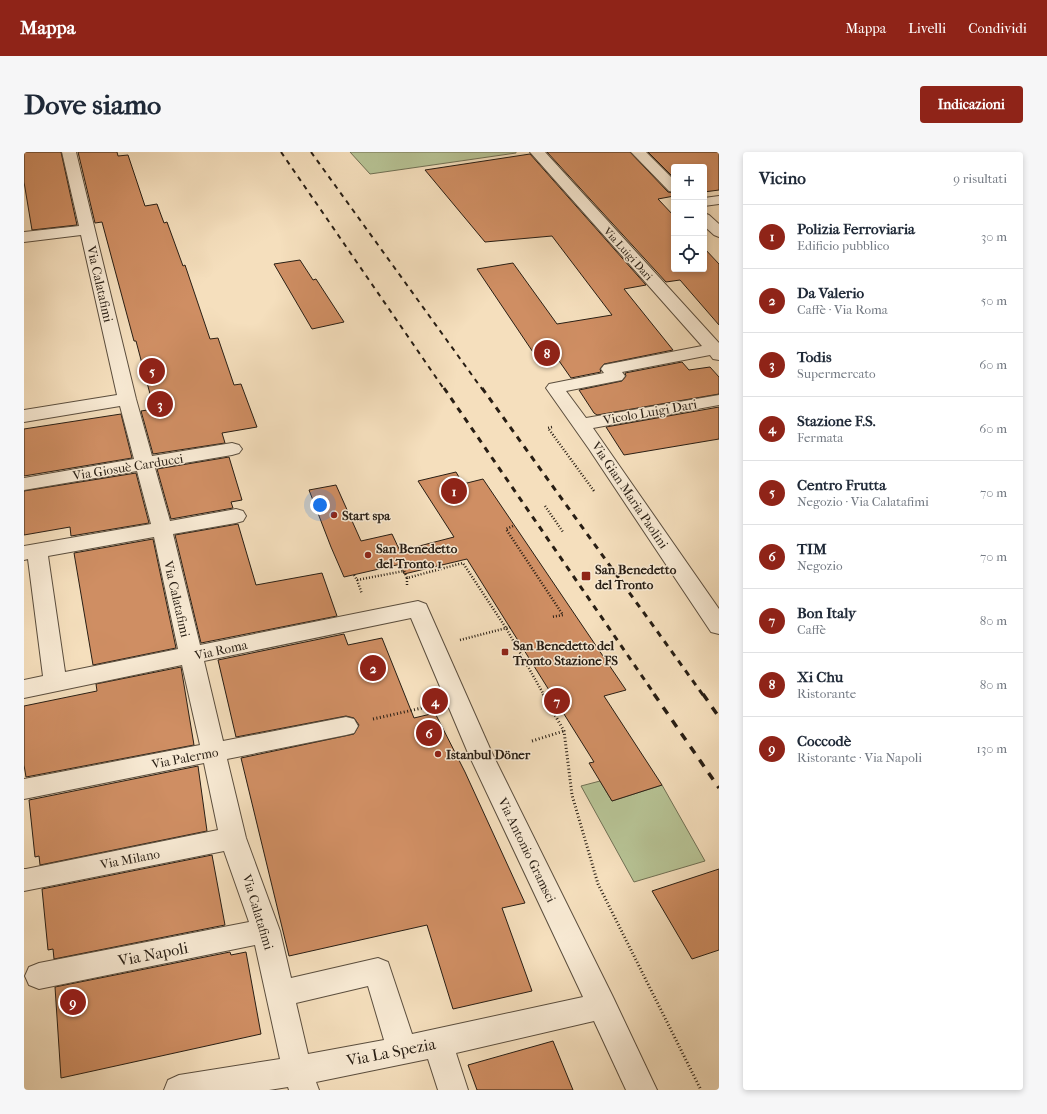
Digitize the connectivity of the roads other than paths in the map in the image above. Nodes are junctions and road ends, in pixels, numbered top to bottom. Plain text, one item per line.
1 (69, 152) edge
2 (536, 152) edge
3 (638, 152) edge
4 (671, 185) edge
5 (719, 200) edge
6 (707, 202) edge
7 (707, 221) edge
8 (87, 230) junction
9 (719, 232) edge
10 (24, 237) edge
11 (717, 351) edge
12 (127, 399) junction
13 (719, 400) edge
14 (24, 416) edge
15 (581, 424) junction
16 (232, 449) dead end
17 (146, 464) junction
18 (24, 484) edge
19 (236, 516) dead end
20 (162, 529) junction
21 (31, 551) edge
22 (418, 608) joint
23 (719, 626) edge
24 (190, 656) junction
25 (55, 683) junction
26 (24, 689) edge
27 (346, 726) dead end
28 (213, 752) junction
29 (24, 789) edge
30 (233, 838) junction
31 (26, 880) dead end
32 (266, 931) junction
33 (39, 976) dead end
34 (280, 994) junction
35 (603, 1006) junction
36 (438, 1043) junction
37 (402, 1050) junction
38 (300, 1080) edge
39 (179, 1090) edge
40 (453, 1090) edge
41 (642, 1090) edge

1 - 8 street, Via Calatafimi
2 - 11 street, Via Luigi Dari
3 - 4 street
5 - 6 street
7 - 9 street
8 - 10 street
8 - 12 street, Via Calatafimi
11 - 15 street, Via Gian Maria Paolini
12 - 14 street
12 - 17 street, Via Calatafimi
13 - 15 street, Vicolo Luigi Dari
15 - 23 street, Via Gian Maria Paolini
16 - 17 street, Via Giosuè Carducci
17 - 18 street, Via Giosuè Carducci
17 - 20 street, Via Calatafimi
19 - 20 street
20 - 21 street
20 - 24 street, Via Calatafimi
21 - 25 street
22 - 24 street, Via Roma
22 - 35 street, Via Antonio Gramsci
24 - 25 street, Via Roma
24 - 28 street, Via Calatafimi
25 - 26 street, Via Roma
27 - 28 street, Via Palermo
28 - 29 street, Via Palermo
28 - 30 street, Via Calatafimi
30 - 31 street, Via Milano
30 - 32 street, Via Calatafimi
32 - 33 street, Via Napoli
32 - 34 street, Via Calatafimi
34 - 37 street
34 - 38 street, Via Calatafimi
35 - 36 street, Via La Spezia
35 - 41 street, Via Antonio Gramsci
36 - 37 street, Via La Spezia
36 - 40 street
37 - 38 street, Via La Spezia
38 - 39 street, Via La Spezia

